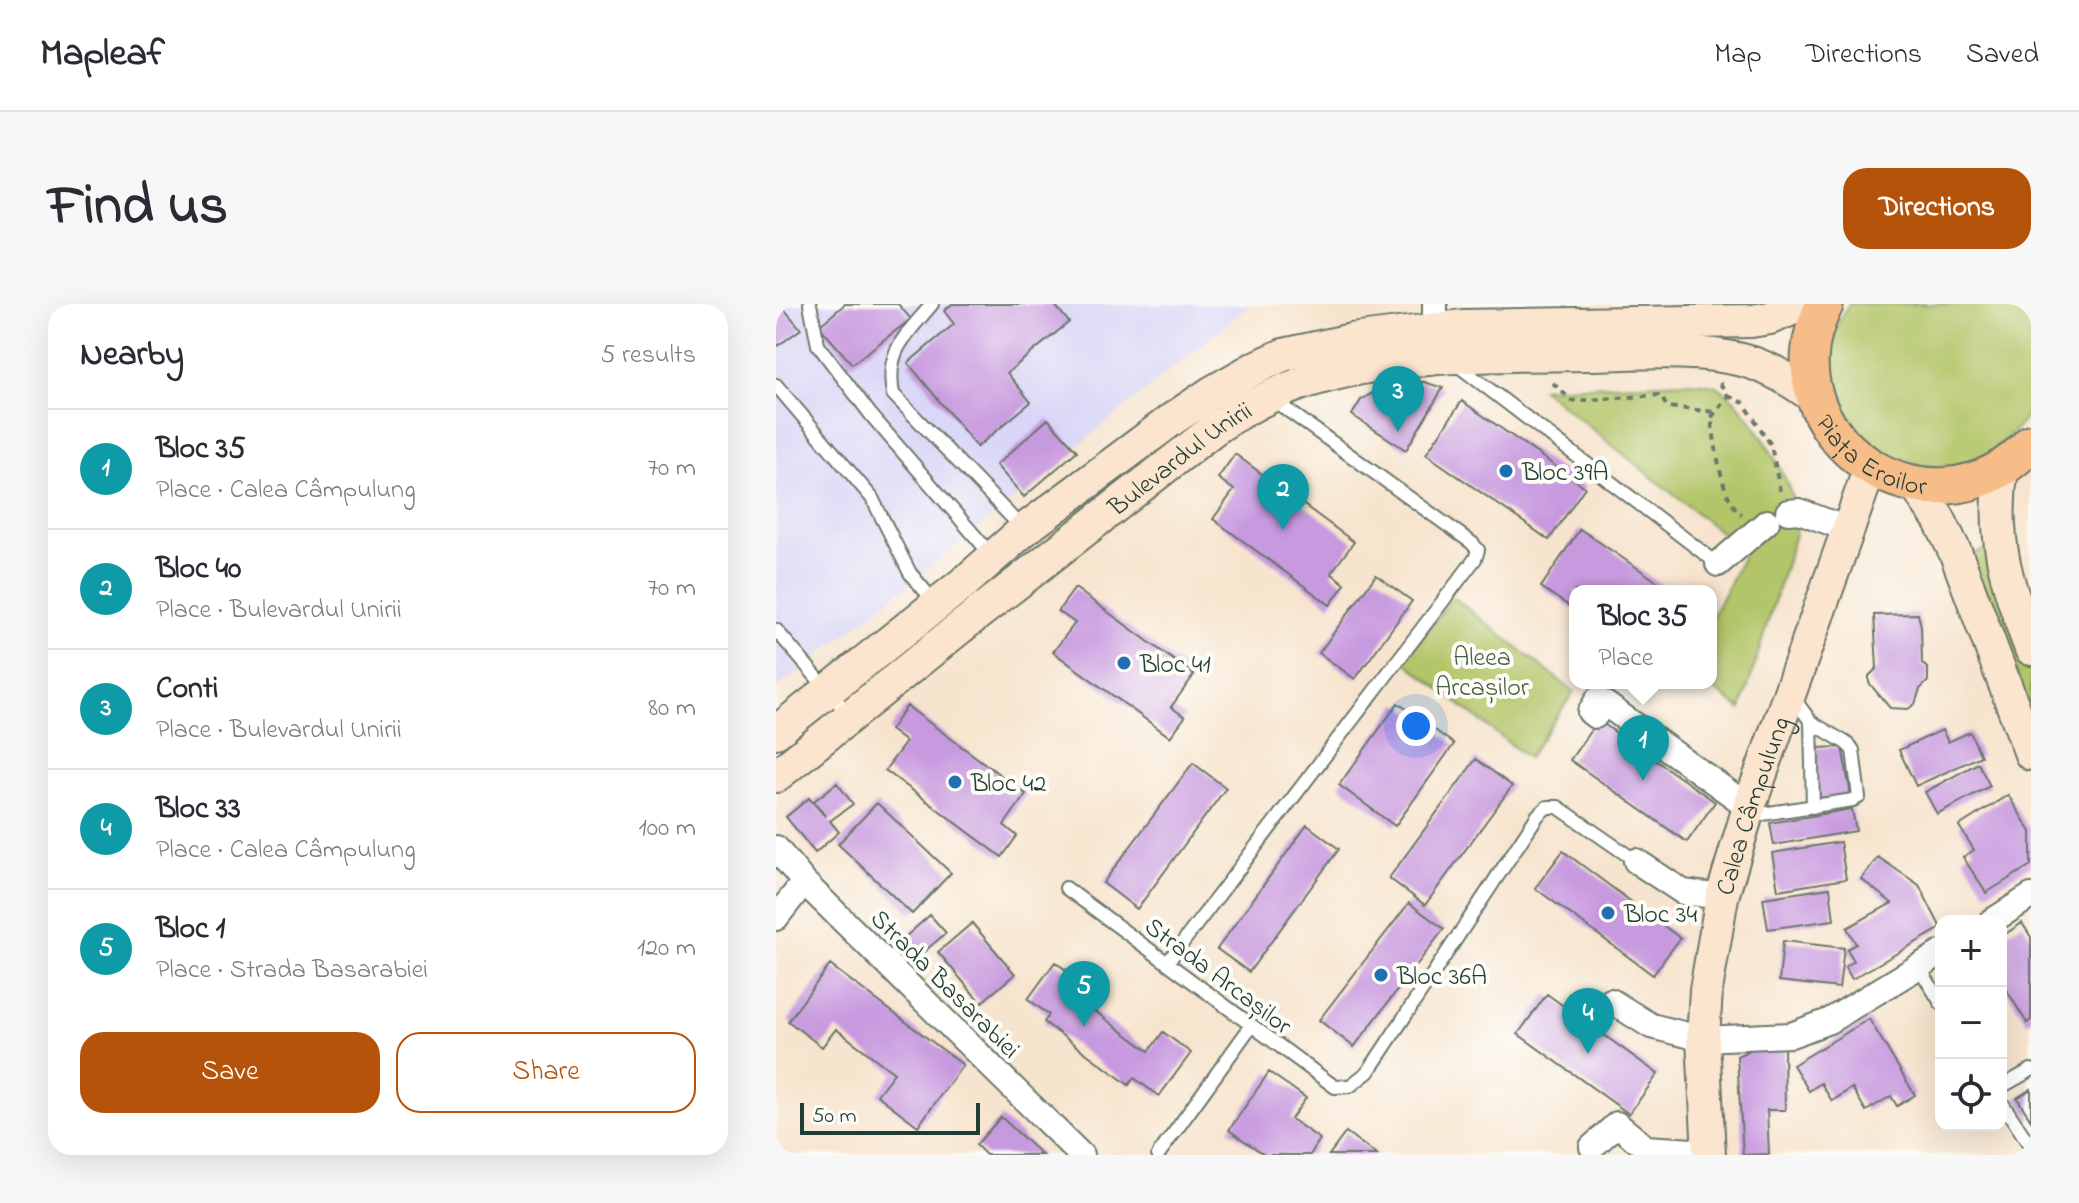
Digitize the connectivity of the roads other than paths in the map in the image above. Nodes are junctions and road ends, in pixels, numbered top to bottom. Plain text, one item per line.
1 (810, 304) edge
2 (932, 304) edge
3 (1804, 304) edge
4 (1825, 304) edge
5 (1439, 330) edge
6 (1672, 338) junction
7 (1241, 376) junction
8 (776, 385) edge
9 (1270, 397) junction
10 (1817, 399) junction
11 (2031, 443) edge
12 (1870, 468) junction
13 (2002, 468) junction
14 (1915, 485) junction
15 (1847, 529) junction
16 (1024, 530) junction
17 (993, 557) junction
18 (1718, 564) joint
19 (936, 604) junction
20 (776, 630) edge
21 (776, 646) edge
22 (2031, 649) edge
23 (793, 650) junction
24 (827, 690) junction
25 (1789, 693) junction
26 (1598, 699) dead end
27 (849, 715) junction
28 (1811, 722) junction
29 (776, 732) edge
30 (2031, 754) edge
31 (776, 776) edge
32 (1813, 807) junction
33 (1748, 812) junction
34 (776, 848) edge
35 (1636, 861) joint
36 (804, 882) junction
37 (1066, 888) dead end
38 (2031, 896) edge
39 (1722, 897) junction
40 (2001, 915) edge
41 (776, 918) edge
42 (1935, 957) edge
43 (1167, 963) junction
44 (1919, 967) junction
45 (1935, 993) edge
46 (1611, 1001) dead end
47 (1251, 1026) junction
48 (1703, 1039) junction
49 (2031, 1070) edge
50 (2007, 1084) edge
51 (2007, 1110) edge
52 (1592, 1147) dead end
53 (2031, 1147) edge
54 (1709, 1154) edge
55 (1081, 1155) edge
56 (1158, 1155) edge

1 - 17 lane
2 - 16 lane
3 - 6 main road
4 - 10 main road, Piața Eroilor
5 - 6 main road, Bulevardul Unirii
5 - 7 main road, Bulevardul Unirii
5 - 9 main road, Bulevardul Unirii
5 - 18 lane
6 - 10 main road
7 - 9 street
7 - 16 main road, Bulevardul Unirii
8 - 19 lane
9 - 27 main road, Bulevardul Unirii
9 - 43 lane
10 - 12 main road, Piața Eroilor
11 - 13 main road, Piața Eroilor
12 - 14 main road, Piața Eroilor
12 - 15 main road, Calea Câmpulung
13 - 14 main road, Piața Eroilor
13 - 22 main road
14 - 30 main road
15 - 18 street
15 - 25 main road, Calea Câmpulung
16 - 17 main road, Bulevardul Unirii
17 - 19 main road, Bulevardul Unirii
19 - 24 main road, Bulevardul Unirii
20 - 23 lane
21 - 23 lane
23 - 24 lane
24 - 27 lane
24 - 29 main road, Bulevardul Unirii
25 - 28 lane
25 - 33 main road, Calea Câmpulung
26 - 33 street
27 - 31 main road, Bulevardul Unirii
28 - 32 lane
28 - 32 lane
32 - 33 lane
33 - 39 main road, Calea Câmpulung
34 - 36 street, Strada Basarabiei
35 - 39 street
35 - 47 lane, Strada Arcașilor
36 - 41 street
36 - 55 street, Strada Basarabiei
37 - 43 lane, Strada Arcașilor
38 - 40 street
39 - 48 main road, Calea Câmpulung
42 - 44 street
43 - 47 lane, Strada Arcașilor
44 - 45 lane
44 - 48 street
46 - 48 street
47 - 56 lane
48 - 54 main road, Calea Câmpulung
49 - 50 lane
51 - 53 lane
52 - 54 street

